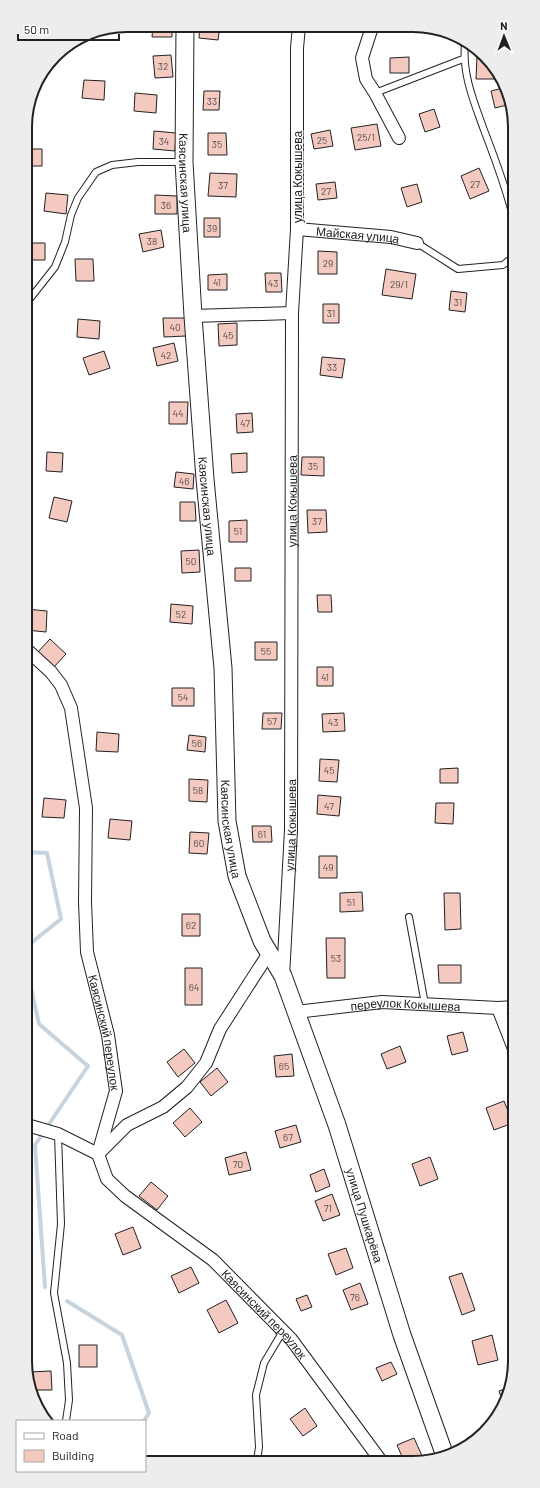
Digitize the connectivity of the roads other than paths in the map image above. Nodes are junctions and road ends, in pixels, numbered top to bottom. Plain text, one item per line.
1 (185, 32) edge
2 (298, 32) edge
3 (370, 32) edge
4 (465, 47) edge
5 (463, 58) junction
6 (375, 93) junction
7 (399, 138) dead end
8 (184, 162) junction
9 (508, 197) edge
10 (298, 229) junction
11 (417, 243) joint
12 (508, 262) edge
13 (32, 297) edge
14 (292, 313) junction
15 (193, 316) junction
16 (32, 655) edge
17 (409, 917) dead end
18 (269, 953) junction
19 (283, 976) junction
20 (425, 1004) junction
21 (508, 1007) edge
22 (498, 1008) junction
23 (296, 1012) junction
24 (508, 1034) edge
25 (32, 1126) edge
26 (56, 1133) junction
27 (98, 1154) junction
28 (283, 1331) junction
29 (66, 1420) edge
30 (443, 1451) edge
31 (258, 1456) edge
32 (376, 1456) edge

1 - 8 street, Каясинская улица
2 - 10 street, улица Кокышева
3 - 6 street
4 - 5 lane
5 - 6 lane
5 - 9 lane
6 - 7 street
8 - 13 lane
8 - 15 street, Каясинская улица
10 - 11 street, Майская улица
10 - 14 street, улица Кокышева
11 - 12 lane
14 - 15 street
14 - 19 street, улица Кокышева
15 - 18 street, Каясинская улица
16 - 27 street, Каясинский переулок
17 - 20 lane
18 - 19 street, Каясинская улица
18 - 27 street
19 - 23 street, улица Пушкарёва
20 - 22 street, переулок Кокышева
20 - 23 street, переулок Кокышева
21 - 22 street, переулок Кокышева
22 - 24 street
23 - 30 street, улица Пушкарёва
25 - 26 street
26 - 27 street
26 - 29 lane
27 - 28 street, Каясинский переулок
28 - 31 lane
28 - 32 street, Каясинский переулок

